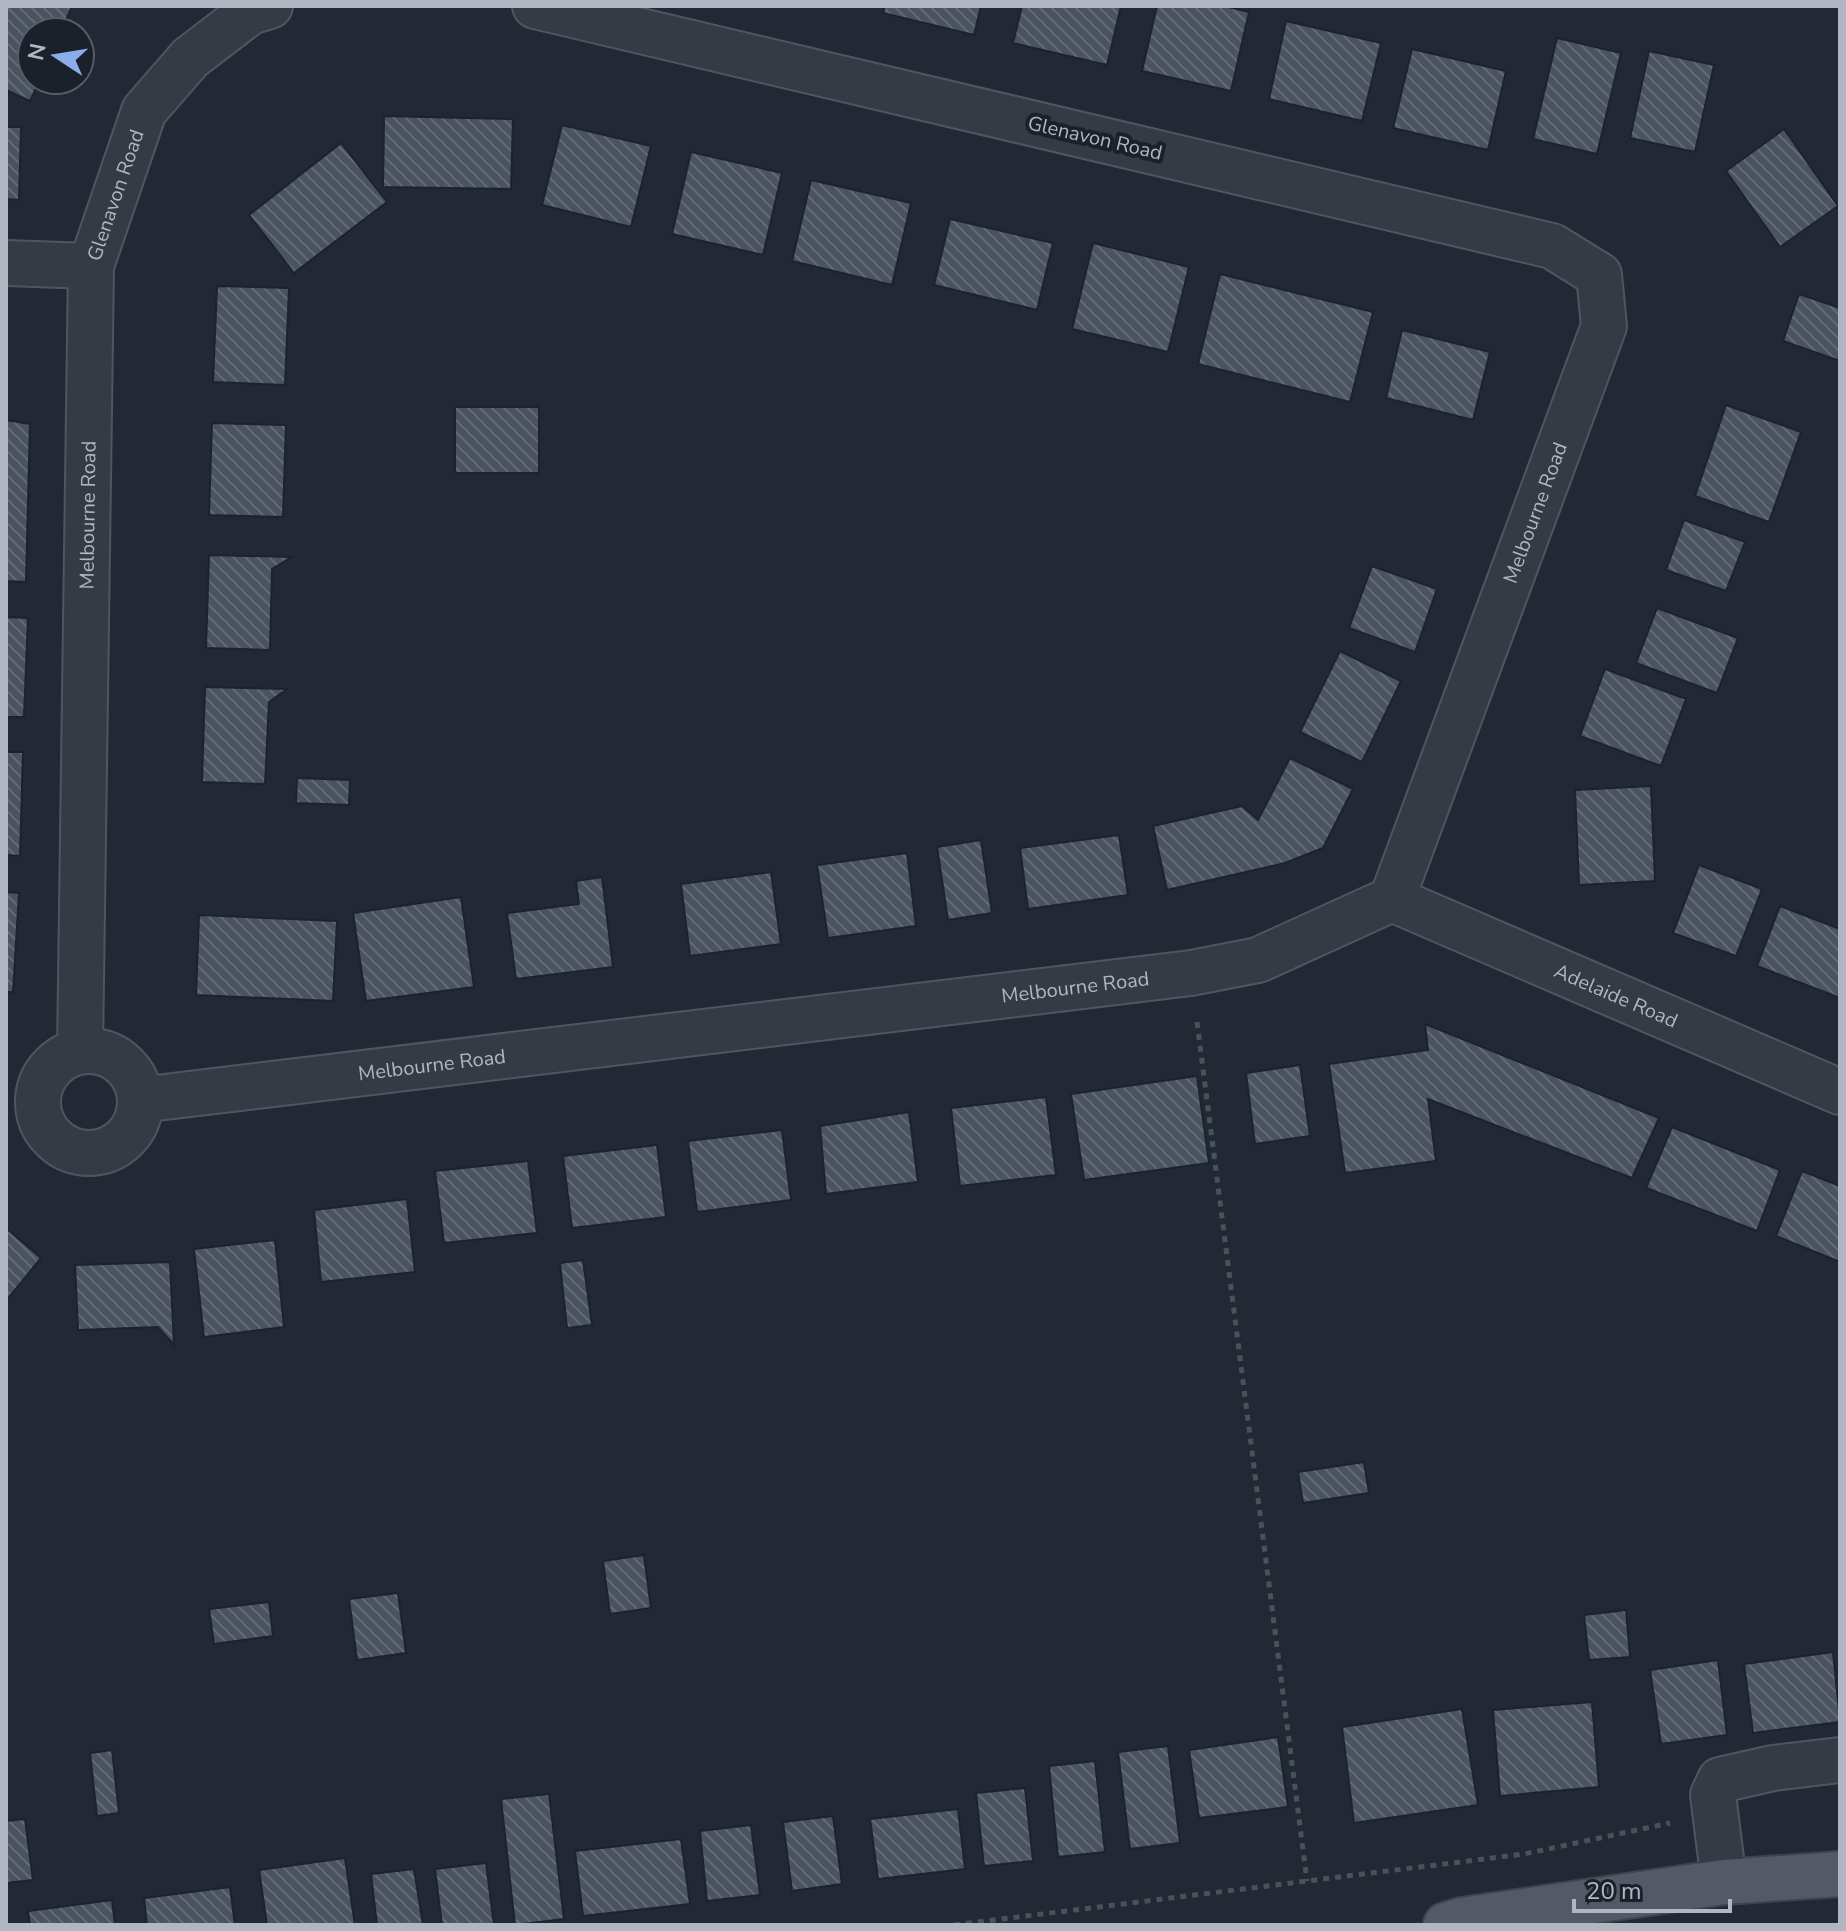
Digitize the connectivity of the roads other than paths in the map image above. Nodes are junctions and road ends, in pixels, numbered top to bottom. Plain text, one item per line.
1 (270, 6) edge
2 (535, 6) edge
3 (6, 263) edge
4 (91, 266) junction
5 (1604, 326) joint
6 (1392, 899) junction
7 (80, 1051) junction
8 (1840, 1092) edge
9 (140, 1100) junction
10 (1840, 1760) edge
11 (1719, 1849) junction
12 (1840, 1874) edge
13 (1446, 1925) edge

1 - 4 street, Glenavon Road
2 - 5 street, Glenavon Road
3 - 4 street, Glenavon Road
4 - 7 street, Melbourne Road
5 - 6 street, Melbourne Road
6 - 8 street, Adelaide Road
6 - 9 street, Melbourne Road
7 - 9 street
7 - 9 street
10 - 11 street
11 - 12 main road
11 - 13 main road

